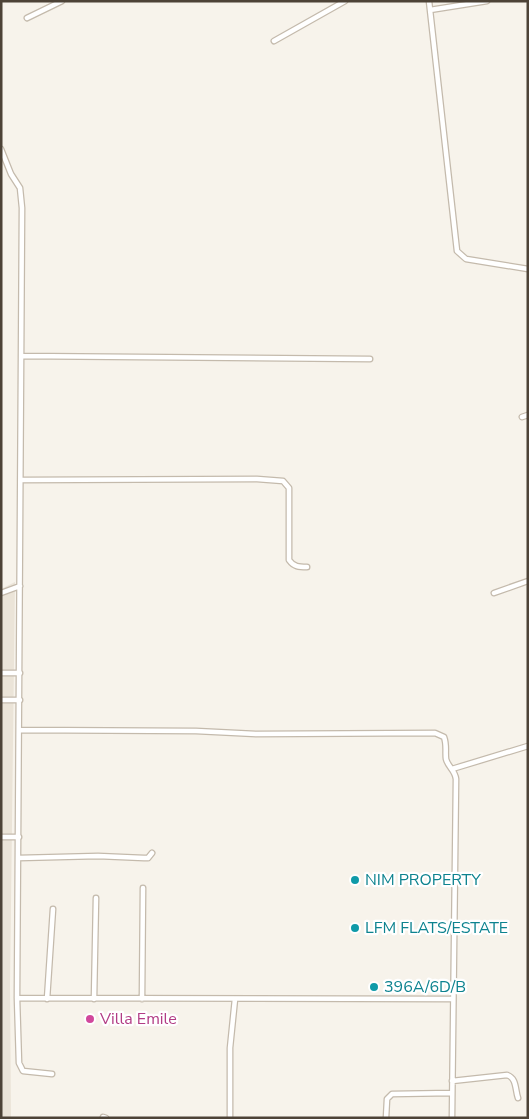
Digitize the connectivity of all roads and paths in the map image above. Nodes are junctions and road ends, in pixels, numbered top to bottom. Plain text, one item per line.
1 (62, 1) edge
2 (345, 1) edge
3 (429, 1) edge
4 (486, 1) edge
5 (430, 10) junction
6 (27, 18) dead end
7 (274, 41) dead end
8 (1, 149) edge
9 (528, 269) edge
10 (21, 356) junction
11 (370, 359) dead end
12 (528, 415) edge
13 (522, 417) dead end
14 (21, 480) junction
15 (306, 567) dead end
16 (528, 581) edge
17 (20, 586) junction
18 (494, 592) dead end
19 (1, 593) edge
20 (1, 673) edge
21 (20, 673) junction
22 (1, 700) edge
23 (20, 700) junction
24 (20, 730) junction
25 (528, 746) edge
26 (452, 769) junction
27 (1, 837) edge
28 (19, 837) junction
29 (152, 854) dead end
30 (19, 858) junction
31 (143, 888) dead end
32 (96, 898) dead end
33 (52, 909) dead end
34 (17, 998) junction
35 (47, 999) junction
36 (94, 999) junction
37 (142, 999) junction
38 (235, 999) junction
39 (452, 999) junction
40 (52, 1074) dead end
41 (452, 1081) junction
42 (452, 1093) junction
43 (518, 1098) dead end
44 (230, 1118) edge
45 (386, 1118) edge
46 (452, 1118) edge

1 - 6 street
2 - 7 street
3 - 5 street
4 - 5 street
5 - 9 street
8 - 10 street
10 - 11 street
10 - 14 street
12 - 13 street
14 - 15 street
14 - 17 street
16 - 18 street
17 - 19 street
17 - 21 street
20 - 21 street
21 - 23 street
22 - 23 street
23 - 24 street
24 - 26 street
24 - 28 street
25 - 26 street
26 - 39 street
27 - 28 street
28 - 30 street
29 - 30 street
30 - 34 street
31 - 37 street
32 - 36 street
33 - 35 street
34 - 35 street
34 - 40 street
35 - 36 street
36 - 37 street
37 - 38 street
38 - 39 street
38 - 44 street
39 - 41 street
41 - 42 street
41 - 43 street
42 - 45 street
42 - 46 street

